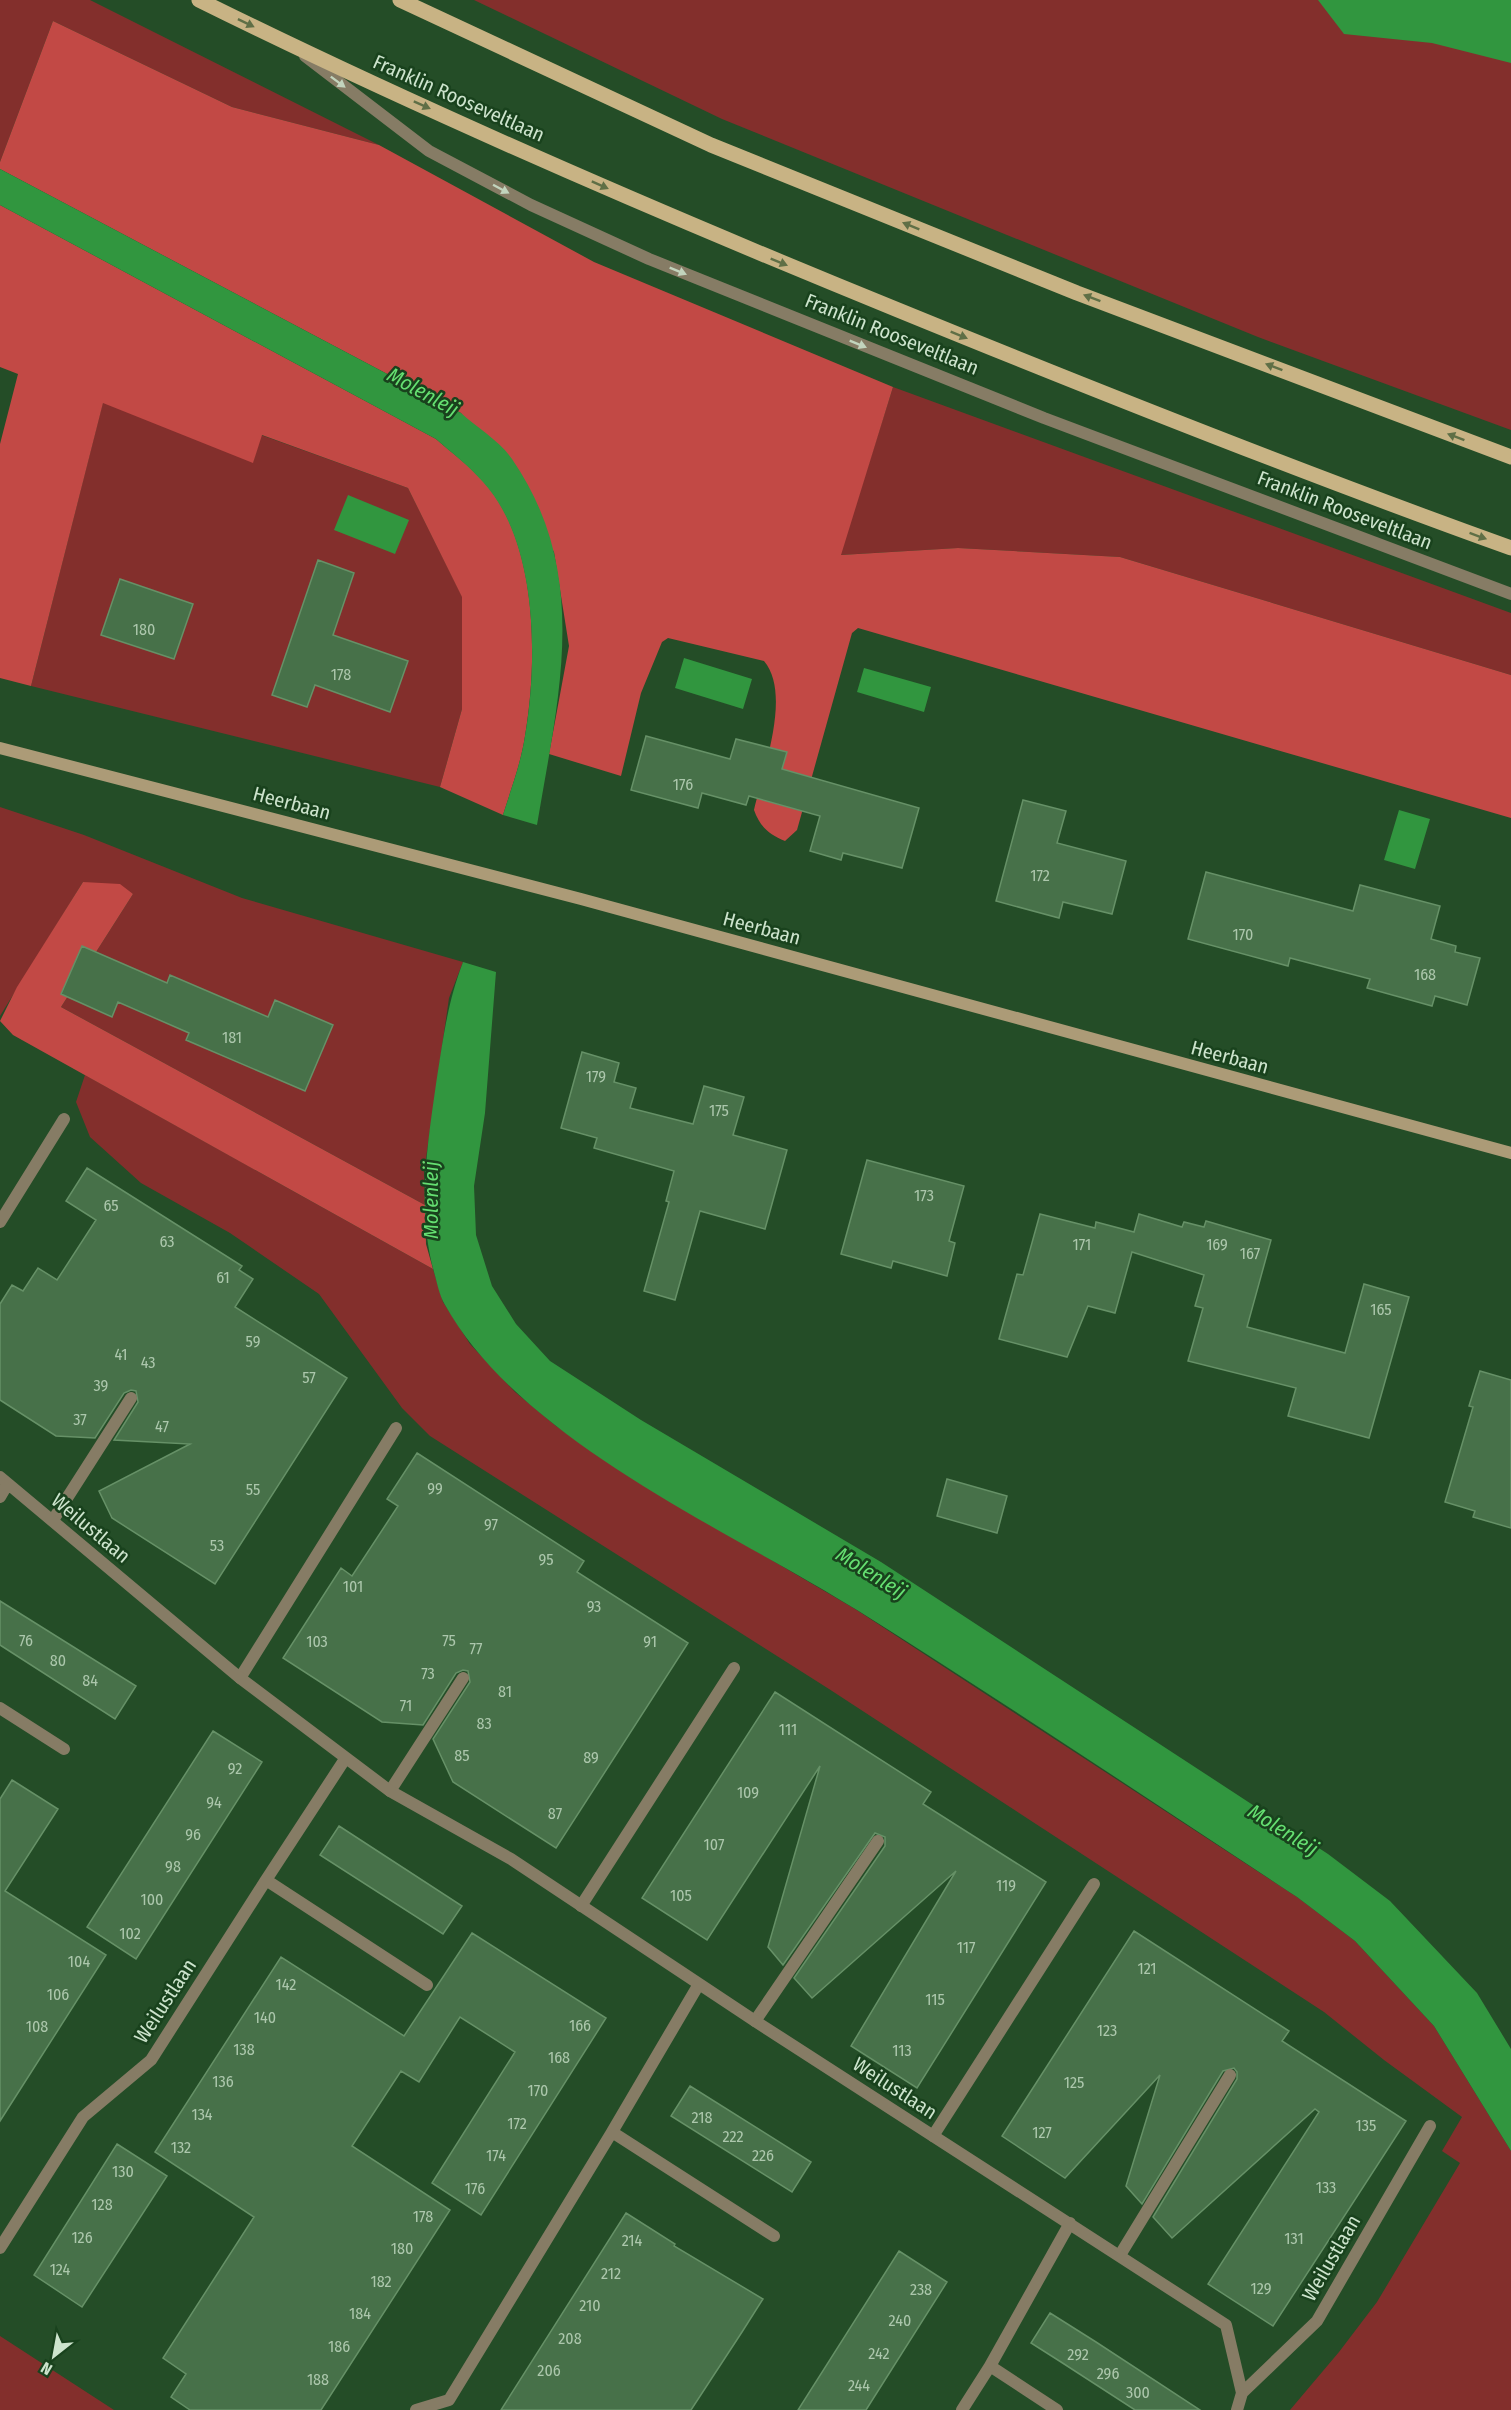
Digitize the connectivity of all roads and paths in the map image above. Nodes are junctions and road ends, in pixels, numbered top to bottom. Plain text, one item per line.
1 (199, 0) edge
2 (400, 0) edge
3 (292, 46) junction
4 (1511, 457) edge
5 (1511, 548) edge
6 (1511, 594) edge
7 (0, 748) edge
8 (64, 1119) dead end
9 (1511, 1153) edge
10 (0, 1222) edge
11 (131, 1398) dead end
12 (396, 1428) dead end
13 (4, 1481) edge
14 (0, 1497) edge
15 (53, 1520) junction
16 (734, 1668) dead end
17 (240, 1678) junction
18 (463, 1678) dead end
19 (0, 1708) edge
20 (64, 1749) dead end
21 (345, 1759) junction
22 (390, 1791) junction
23 (878, 1841) dead end
24 (266, 1880) junction
25 (1094, 1884) dead end
26 (581, 1906) junction
27 (699, 1984) junction
28 (427, 1985) dead end
29 (755, 2021) junction
30 (1230, 2075) dead end
31 (1430, 2126) dead end
32 (612, 2132) junction
33 (933, 2136) junction
34 (1070, 2223) junction
35 (774, 2236) dead end
36 (0, 2248) edge
37 (1120, 2255) junction
38 (990, 2366) junction
39 (1242, 2393) junction
40 (416, 2410) edge
41 (962, 2410) edge
42 (1057, 2410) edge
43 (1237, 2410) edge

1 -> 3 main road, Franklin Rooseveltlaan
4 -> 2 main road
3 -> 5 main road, Franklin Rooseveltlaan
3 -> 6 street, Franklin Rooseveltlaan
7 - 9 street, Heerbaan
8 - 10 street
11 - 15 street
12 - 17 street
13 - 14 street, Weilustlaan
13 - 15 street, Weilustlaan
15 - 17 street, Weilustlaan
16 - 26 street
17 - 21 street, Weilustlaan
18 - 22 street
19 - 20 street
21 - 22 street, Weilustlaan
21 - 24 street, Weilustlaan
22 - 26 street, Weilustlaan
23 - 29 street
24 - 28 street
24 - 36 street, Weilustlaan
25 - 33 street
26 - 27 street, Weilustlaan
27 - 29 street, Weilustlaan
27 - 32 street
29 - 33 street, Weilustlaan
30 - 37 street
31 - 39 street, Weilustlaan
32 - 35 street
32 - 40 street
33 - 34 street, Weilustlaan
34 - 37 street, Weilustlaan
34 - 38 street
37 - 39 street, Weilustlaan
38 - 41 street
38 - 42 street
39 - 43 street, Weilustlaan

